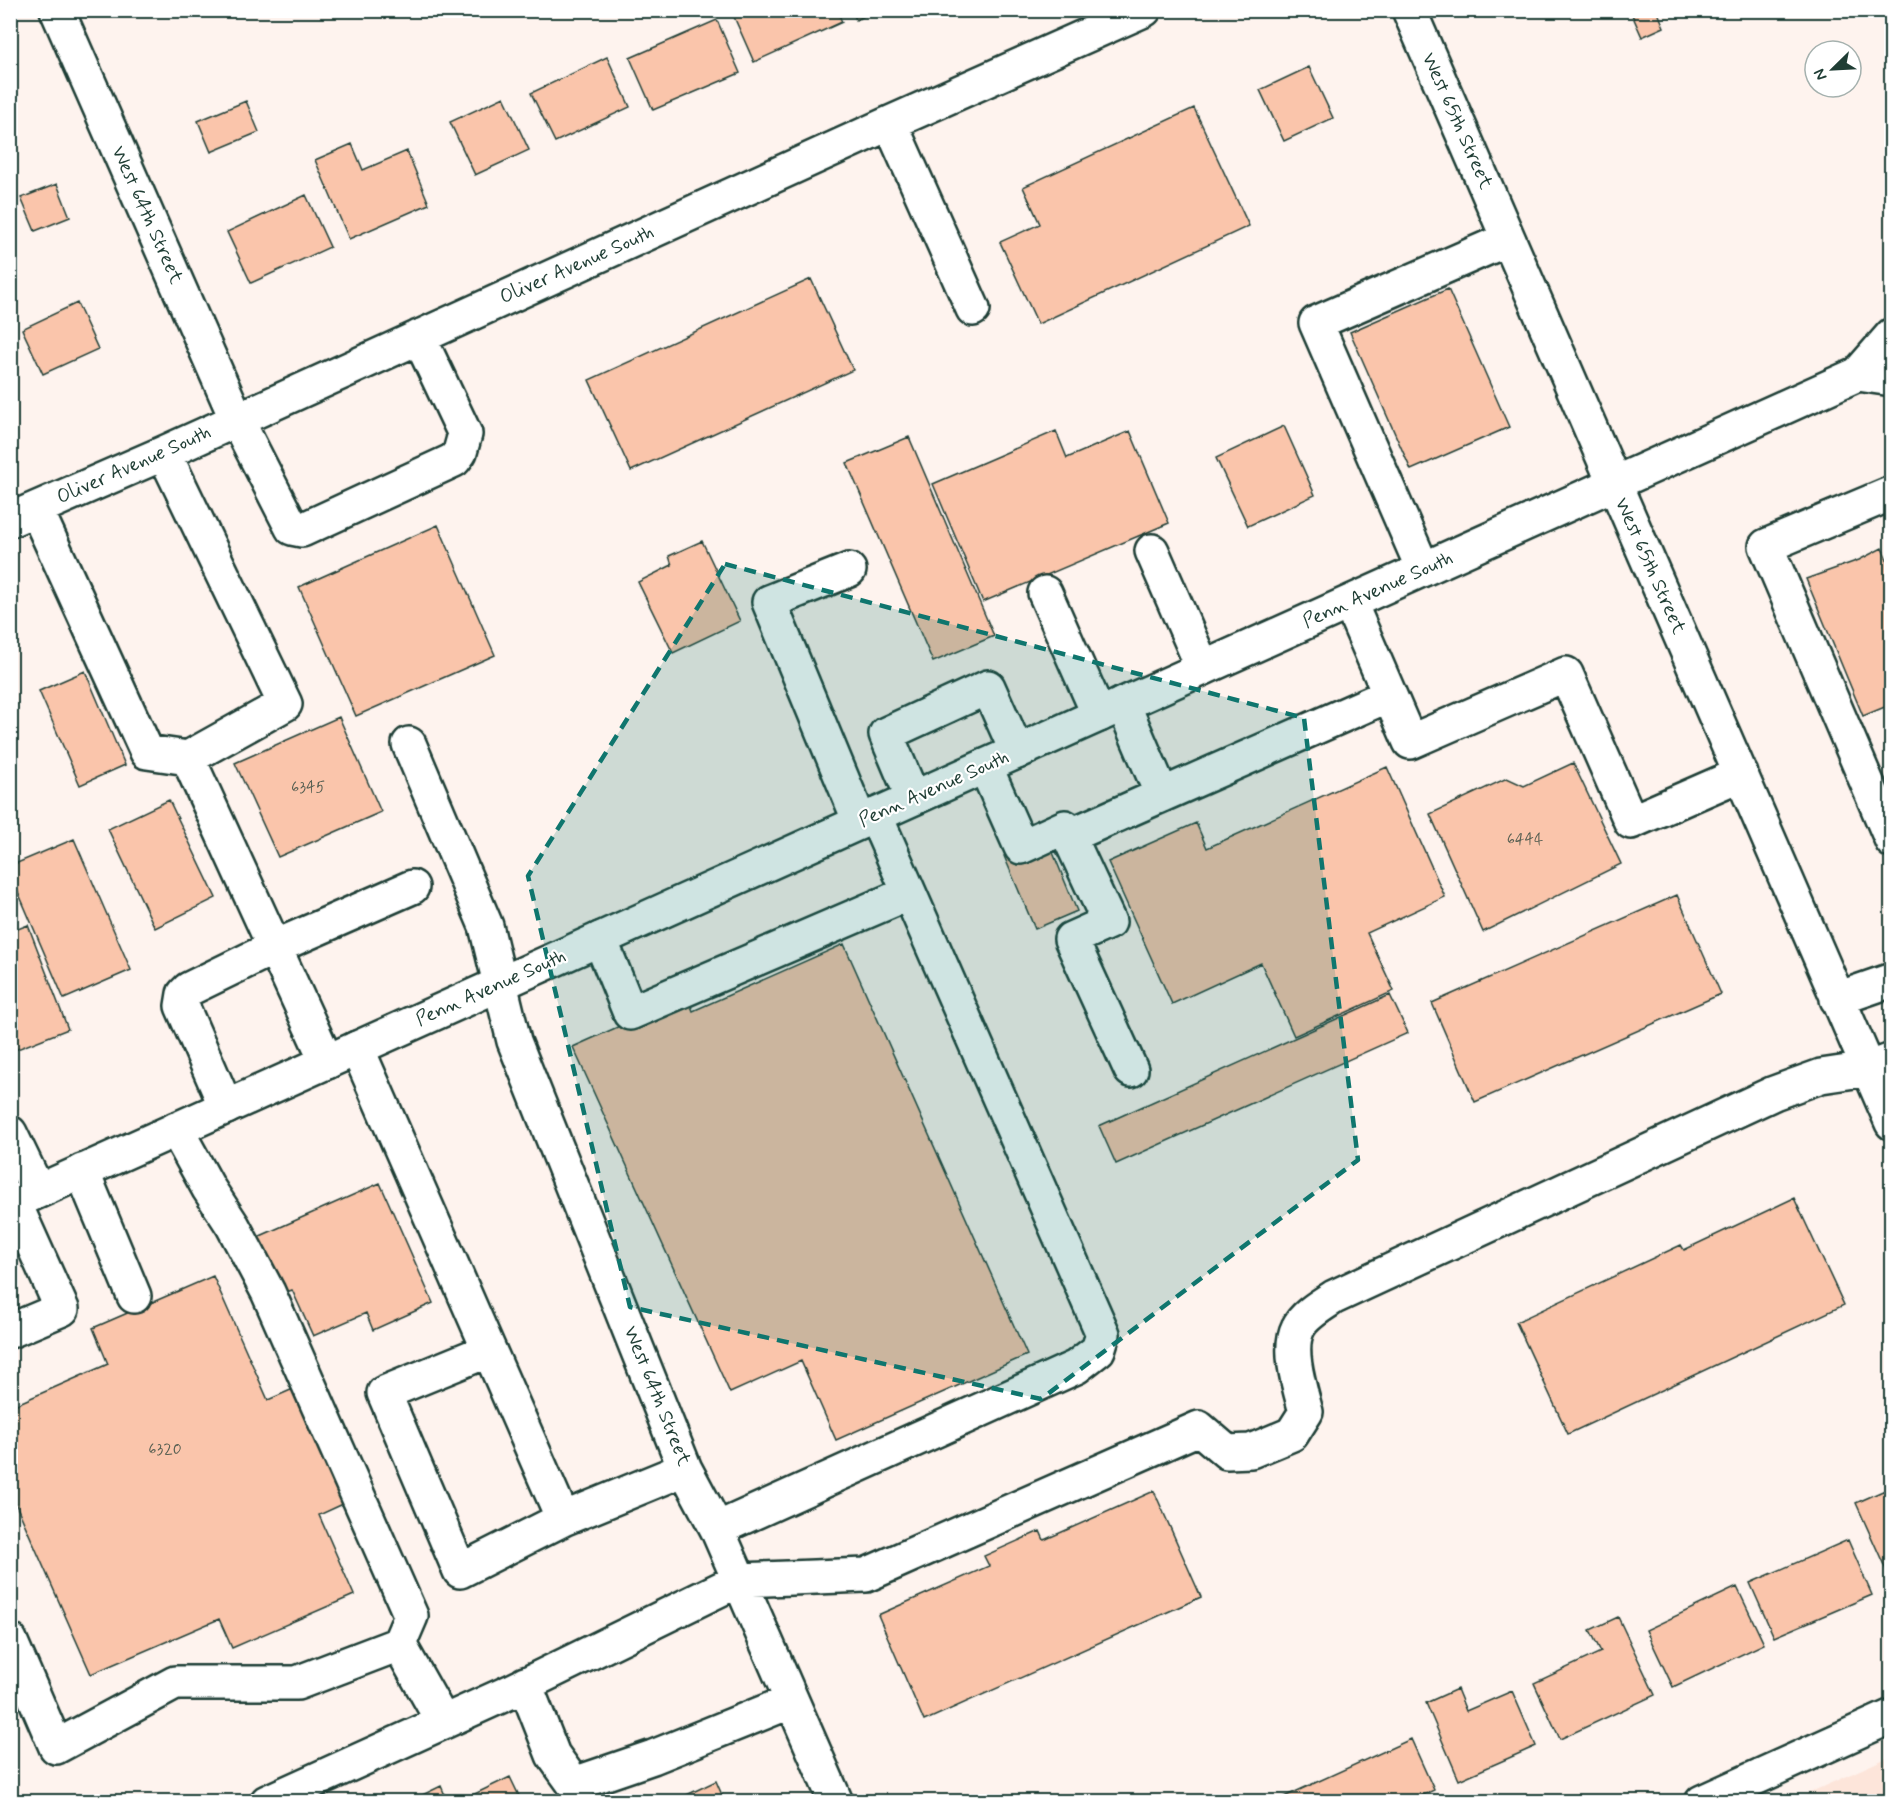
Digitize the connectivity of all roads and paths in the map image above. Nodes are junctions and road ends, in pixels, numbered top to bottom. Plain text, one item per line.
1 (57, 10) edge
2 (1144, 10) edge
3 (1409, 10) edge
4 (890, 123) junction
5 (1508, 239) junction
6 (973, 309) dead end
7 (1892, 335) edge
8 (419, 337) junction
9 (1858, 375) junction
10 (1892, 379) edge
11 (237, 420) junction
12 (164, 453) junction
13 (1614, 484) junction
14 (1892, 493) edge
15 (23, 514) edge
16 (1152, 551) dead end
17 (1424, 569) junction
18 (849, 570) dead end
19 (1045, 593) dead end
20 (1350, 603) junction
21 (1203, 668) junction
22 (1389, 695) junction
23 (1111, 709) junction
24 (409, 744) dead end
25 (1017, 752) junction
26 (188, 758) junction
27 (985, 766) junction
28 (1741, 774) junction
29 (1162, 795) junction
30 (913, 798) junction
31 (867, 819) junction
32 (1069, 836) junction
33 (1892, 841) edge
34 (412, 887) dead end
35 (909, 893) junction
36 (600, 939) junction
37 (274, 947) junction
38 (1892, 980) edge
39 (501, 982) junction
40 (1838, 999) junction
41 (357, 1048) junction
42 (327, 1062) junction
43 (1880, 1065) edge
44 (1131, 1070) dead end
45 (226, 1107) junction
46 (1892, 1123) edge
47 (176, 1129) junction
48 (10, 1133) edge
49 (82, 1171) junction
50 (21, 1199) edge
51 (134, 1296) dead end
52 (10, 1331) edge
53 (489, 1350) junction
54 (685, 1469) junction
55 (563, 1519) junction
56 (717, 1529) junction
57 (739, 1580) junction
58 (10, 1640) edge
59 (399, 1644) junction
60 (525, 1684) junction
61 (792, 1701) junction
62 (1892, 1716) edge
63 (443, 1722) junction
64 (267, 1802) edge
65 (836, 1802) edge
66 (1702, 1802) edge

1 - 11 street, West 64th Street
2 - 4 street, Oliver Avenue South
3 - 5 street, West 65th Street
4 - 6 street
4 - 8 street, Oliver Avenue South
5 - 13 street, West 65th Street
5 - 17 street
7 - 9 street, Penn Avenue South
8 - 11 street, Oliver Avenue South
8 - 11 street, West 64th Street
9 - 10 street
9 - 13 street, Penn Avenue South
11 - 12 street, Oliver Avenue South
12 - 15 street, Oliver Avenue South
12 - 26 street
13 - 17 street, Penn Avenue South
13 - 28 street, West 65th Street
14 - 33 street
15 - 26 street
16 - 21 street
17 - 20 street, Penn Avenue South
18 - 31 street
19 - 23 street
20 - 21 street, Penn Avenue South
20 - 22 street
21 - 23 street, Penn Avenue South
22 - 28 street
22 - 29 street
23 - 25 street, Penn Avenue South
23 - 29 street
24 - 39 street, West 64th Street
25 - 27 street, Penn Avenue South
25 - 30 street
26 - 37 street
27 - 30 street, Penn Avenue South
27 - 32 street
28 - 40 street, West 65th Street
29 - 32 street
30 - 31 street, Penn Avenue South
31 - 35 street
31 - 36 street, Penn Avenue South
32 - 44 street
34 - 37 street
35 - 36 street
35 - 56 street
36 - 39 street, Penn Avenue South
37 - 42 street
37 - 45 street
38 - 40 street
39 - 41 street, Penn Avenue South
39 - 54 street, West 64th Street
40 - 43 street, West 65th Street
41 - 42 street, Penn Avenue South
41 - 53 street
42 - 45 street, Penn Avenue South
43 - 46 street, West 65th Street
43 - 57 street
45 - 47 street, Penn Avenue South
47 - 49 street, Penn Avenue South
47 - 59 street
48 - 50 street
49 - 50 street, Penn Avenue South
49 - 51 street
50 - 52 street
53 - 55 street
53 - 55 street
54 - 55 street
54 - 56 street, West 64th Street
56 - 57 street, West 64th Street
57 - 60 street
57 - 61 street, West 64th Street
58 - 59 street
59 - 63 street
60 - 61 street
60 - 63 street
61 - 65 street, West 64th Street
62 - 66 street
63 - 64 street

